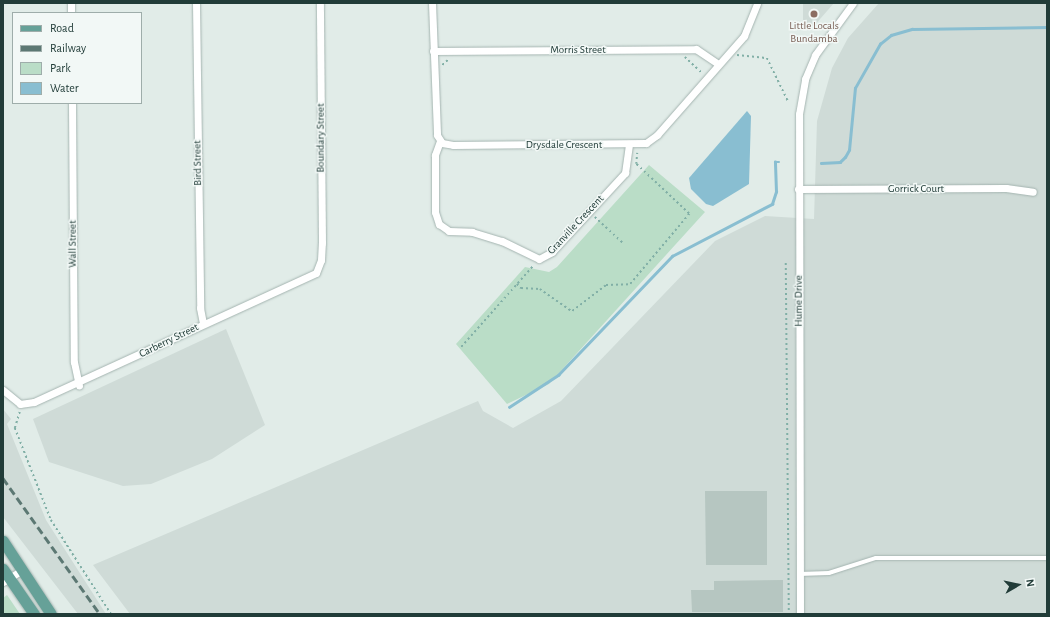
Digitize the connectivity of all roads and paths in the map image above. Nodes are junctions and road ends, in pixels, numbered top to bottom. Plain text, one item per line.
1 (196, 3) edge
2 (320, 3) edge
3 (432, 3) edge
4 (757, 3) edge
5 (853, 3) edge
6 (433, 51) junction
7 (735, 54) dead end
8 (718, 64) junction
9 (788, 102) dead end
10 (72, 104) edge
11 (440, 141) junction
12 (629, 145) junction
13 (637, 153) dead end
14 (798, 189) junction
15 (1033, 192) dead end
16 (595, 217) dead end
17 (623, 243) dead end
18 (786, 263) dead end
19 (533, 266) dead end
20 (316, 273) joint
21 (517, 284) junction
22 (203, 324) junction
23 (461, 347) dead end
24 (79, 385) junction
25 (3, 390) edge
26 (20, 404) junction
27 (3, 542) edge
28 (1047, 558) edge
29 (22, 570) junction
30 (800, 574) junction
31 (5, 576) edge
32 (34, 614) edge
33 (51, 614) edge
34 (111, 614) edge
35 (789, 614) edge
36 (800, 614) edge

1 - 22 street, Bird Street
2 - 20 street, Boundary Street
3 - 6 street
4 - 8 street, Drysdale Crescent
5 - 14 street, Hume Drive
6 - 8 street, Morris Street
6 - 11 street
7 - 9 path
8 - 12 street, Drysdale Crescent
10 - 24 street, Wall Street
11 - 12 street, Drysdale Crescent
11 - 12 street, Granville Crescent
13 - 21 path
14 - 15 street, Gorrick Court
14 - 30 street, Hume Drive
16 - 17 path
18 - 35 path
19 - 21 path
20 - 22 street, Carberry Street
21 - 23 path
22 - 24 street, Carberry Street
24 - 26 street, Carberry Street
25 - 26 street
26 - 34 path
27 - 29 main road
28 - 30 lane
29 - 31 street
29 - 33 main road
30 - 36 street, Hume Drive
31 - 32 main road

